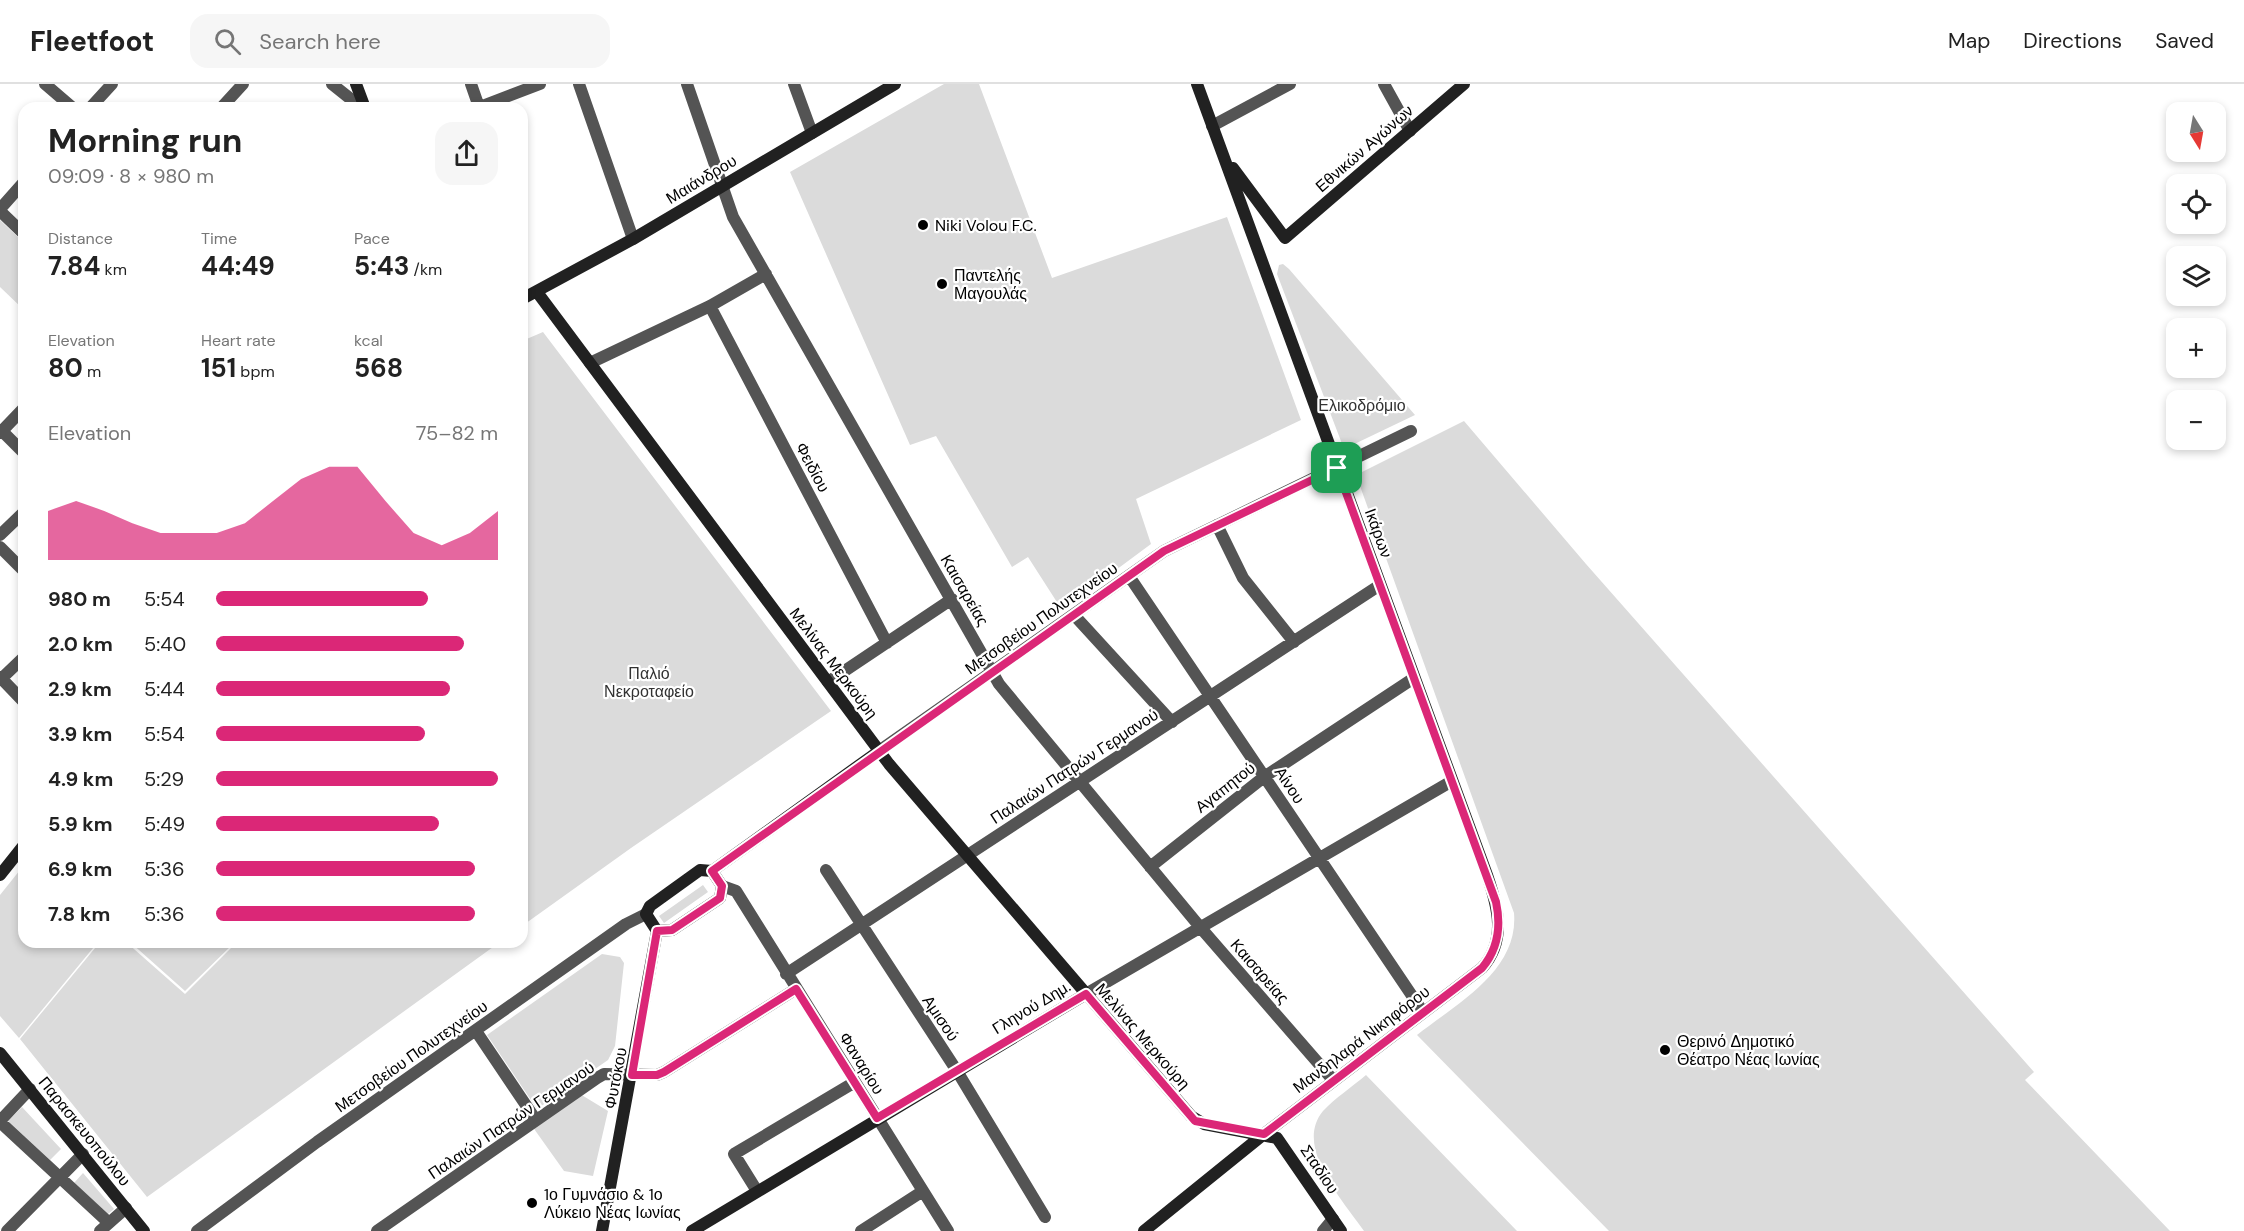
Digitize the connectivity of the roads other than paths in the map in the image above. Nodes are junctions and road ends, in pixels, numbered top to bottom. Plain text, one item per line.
1 (45, 84) edge
2 (112, 84) edge
3 (243, 84) edge
4 (332, 84) edge
5 (356, 84) edge
6 (471, 84) edge
7 (540, 84) edge
8 (579, 84) edge
9 (687, 84) edge
10 (795, 84) edge
11 (895, 84) edge
12 (1197, 84) edge
13 (1290, 84) edge
14 (1384, 84) edge
15 (1464, 84) edge
16 (66, 102) edge
17 (96, 102) edge
18 (226, 102) edge
19 (355, 102) edge
20 (361, 102) edge
21 (476, 102) edge
22 (491, 102) edge
23 (1212, 126) junction
24 (1410, 131) junction
25 (812, 133) junction
26 (1221, 150) junction
27 (721, 186) junction
28 (18, 189) edge
29 (0, 210) edge
30 (18, 228) edge
31 (1285, 238) joint
32 (633, 239) junction
33 (766, 274) junction
34 (537, 292) junction
35 (528, 296) edge
36 (710, 306) junction
37 (590, 363) junction
38 (18, 414) edge
39 (1411, 431) dead end
40 (1, 432) edge
41 (18, 448) edge
42 (1337, 468) junction
43 (18, 518) edge
44 (1217, 525) junction
45 (0, 535) edge
46 (0, 547) edge
47 (18, 565) edge
48 (1129, 576) junction
49 (1380, 585) junction
50 (952, 599) junction
51 (1074, 615) junction
52 (1294, 642) junction
53 (887, 643) junction
54 (18, 662) edge
55 (993, 673) junction
56 (1414, 678) junction
57 (0, 679) edge
58 (828, 682) junction
59 (18, 696) edge
60 (1210, 696) junction
61 (1172, 722) junction
62 (879, 751) junction
63 (1264, 777) junction
64 (1452, 781) junction
65 (1080, 782) junction
66 (18, 852) edge
67 (968, 855) junction
68 (1320, 860) junction
69 (1150, 867) junction
70 (826, 870) dead end
71 (712, 871) junction
72 (0, 875) edge
73 (722, 886) junction
74 (646, 914) junction
75 (859, 925) junction
76 (1200, 927) junction
77 (1498, 930) joint
78 (657, 931) junction
79 (786, 974) junction
80 (796, 989) junction
81 (1086, 994) junction
82 (1423, 1012) junction
83 (476, 1031) junction
84 (0, 1053) edge
85 (957, 1071) junction
86 (632, 1075) junction
87 (1333, 1080) junction
88 (855, 1082) junction
89 (30, 1089) junction
90 (877, 1118) junction
91 (536, 1120) junction
92 (0, 1122) edge
93 (1264, 1134) junction
94 (83, 1154) junction
95 (59, 1176) junction
96 (757, 1191) junction
97 (923, 1191) junction
98 (126, 1208) junction
99 (1045, 1217) dead end
100 (1333, 1219) junction
101 (105, 1227) edge
102 (7, 1231) edge
103 (144, 1231) edge
104 (197, 1231) edge
105 (377, 1231) edge
106 (602, 1231) edge
107 (692, 1231) edge
108 (861, 1231) edge
109 (948, 1231) edge
110 (1144, 1231) edge
111 (1323, 1231) edge
112 (1341, 1231) edge

1 - 16 street
2 - 17 street
3 - 18 street
4 - 19 street
5 - 20 street
6 - 21 street
7 - 22 street
8 - 32 street
9 - 27 street, Καισαρείας
10 - 25 street
11 - 25 street, Μαιάνδρου
12 - 23 street, Ικάρων
13 - 23 street
14 - 24 street
15 - 24 street, Εθνικών Αγώνων
23 - 26 street, Ικάρων
24 - 31 street, Εθνικών Αγώνων
25 - 27 street, Μαιάνδρου
26 - 31 street, Ικάρων
26 - 42 street, Ικάρων
27 - 32 street, Μαιάνδρου
27 - 33 street, Καισαρείας
28 - 29 street
29 - 30 street
32 - 34 street, Μαιάνδρου
33 - 36 street
33 - 50 street, Καισαρείας
34 - 35 street, Μαιάνδρου
34 - 37 street, Μελίνας Μερκούρη
36 - 37 street
36 - 53 street, Φειδίου
37 - 58 street, Μελίνας Μερκούρη
38 - 40 street
39 - 42 street, Μετσοβείου Πολυτεχνείου
40 - 41 street
42 - 44 street, Μετσοβείου Πολυτεχνείου
42 - 49 street, Ικάρων
43 - 45 street
44 - 48 street, Μετσοβείου Πολυτεχνείου
44 - 52 street
46 - 47 street
48 - 51 street, Μετσοβείου Πολυτεχνείου
48 - 60 street, Αίνου
49 - 52 street, Παλαιών Πατρών Γερμανού
49 - 56 street, Ικάρων
50 - 53 street
50 - 55 street, Καισαρείας
51 - 55 street, Μετσοβείου Πολυτεχνείου
51 - 61 street
52 - 60 street, Παλαιών Πατρών Γερμανού
53 - 58 street
54 - 57 street
55 - 62 street, Μετσοβείου Πολυτεχνείου
55 - 65 street, Καισαρείας
56 - 63 street, Αγαπητού
56 - 64 street, Ικάρων
57 - 59 street
58 - 62 street, Μελίνας Μερκούρη
60 - 61 street, Παλαιών Πατρών Γερμανού
60 - 63 street, Αίνου
61 - 65 street, Παλαιών Πατρών Γερμανού
62 - 67 street, Μελίνας Μερκούρη
62 - 71 street, Μετσοβείου Πολυτεχνείου
63 - 68 street, Αίνου
63 - 69 street, Αγαπητού
64 - 68 street, Γληνού Δημ.
64 - 77 street, Ικάρων
65 - 67 street, Παλαιών Πατρών Γερμανού
65 - 69 street, Καισαρείας
66 - 72 street
67 - 75 street, Παλαιών Πατρών Γερμανού
67 - 81 street, Μελίνας Μερκούρη
68 - 76 street, Γληνού Δημ.
68 - 82 street, Αίνου
69 - 76 street, Καισαρείας
70 - 75 street, Αμισού
71 - 73 street
71 - 74 street, Μετσοβείου Πολυτεχνείου
73 - 78 street
73 - 79 street, Φαναρίου
74 - 78 street
74 - 83 street, Μετσοβείου Πολυτεχνείου
75 - 79 street, Παλαιών Πατρών Γερμανού
75 - 85 street, Αμισού
76 - 81 street, Γληνού Δημ.
76 - 87 street, Καισαρείας
77 - 82 street, Μανδηλαρά Νικηφόρου
78 - 86 street, Φυτόκου
79 - 80 street, Φαναρίου
80 - 86 street, Παλαιών Πατρών Γερμανού
80 - 88 street, Φαναρίου
81 - 85 street, Γληνού Δημ.
81 - 93 street, Μελίνας Μερκούρη
82 - 87 street, Μανδηλαρά Νικηφόρου
83 - 91 street
83 - 104 street, Μετσοβείου Πολυτεχνείου
84 - 89 street, Παρασκευοπούλου
85 - 90 street, Γληνού Δημ.
85 - 99 street, Αμισού
86 - 91 street, Παλαιών Πατρών Γερμανού
86 - 106 street, Φυτόκου
87 - 93 street, Μανδηλαρά Νικηφόρου
88 - 90 street, Φαναρίου
88 - 96 street
89 - 92 street
89 - 94 street, Παρασκευοπούλου
90 - 96 street, Γληνού Δημ.
90 - 97 street, Φαναρίου
91 - 105 street, Παλαιών Πατρών Γερμανού
92 - 95 street
93 - 100 street, Σταδίου
93 - 110 street, Μανδηλαρά Νικηφόρου
94 - 95 street
94 - 98 street, Παρασκευοπούλου
95 - 101 street
95 - 102 street
96 - 107 street, Γληνού Δημ.
97 - 108 street
97 - 109 street, Φαναρίου
98 - 101 street
98 - 103 street, Παρασκευοπούλου
100 - 111 street
100 - 112 street, Σταδίου

